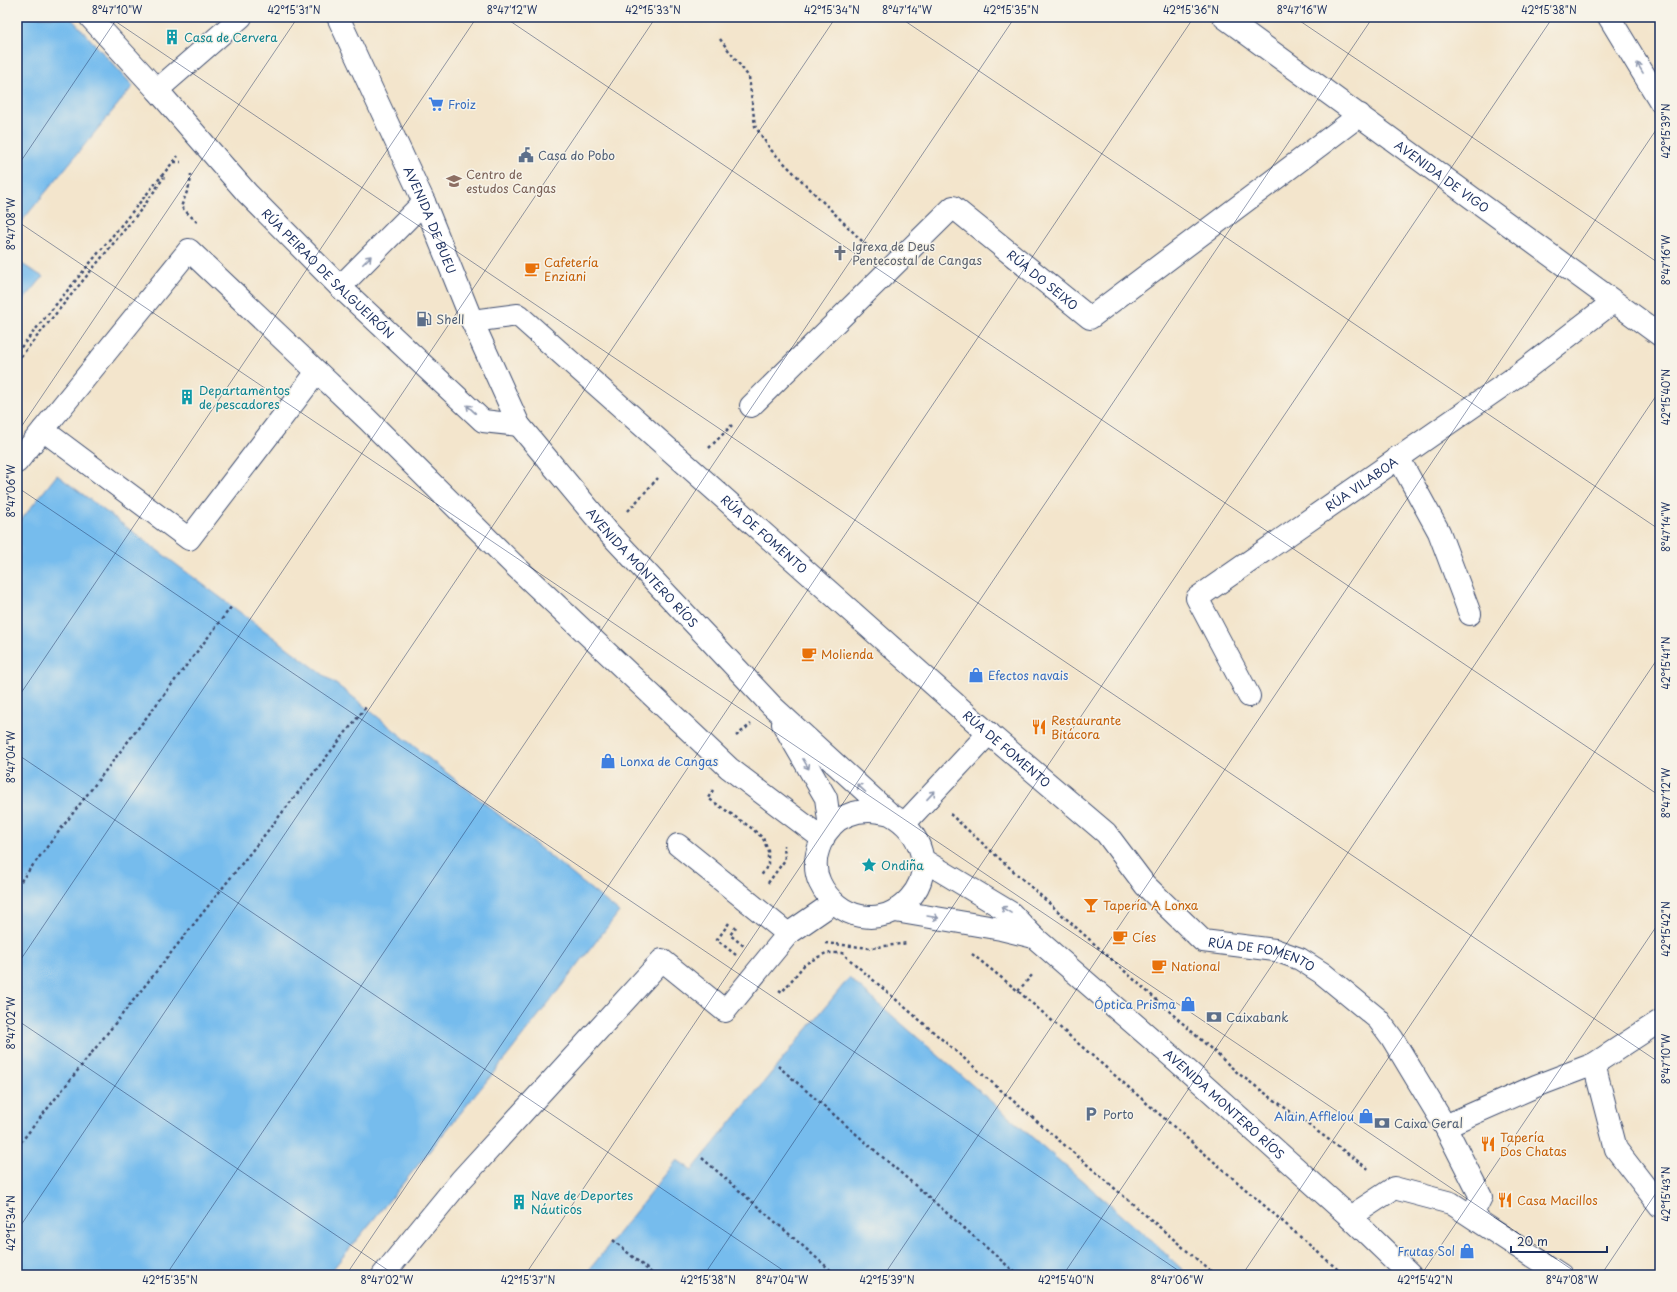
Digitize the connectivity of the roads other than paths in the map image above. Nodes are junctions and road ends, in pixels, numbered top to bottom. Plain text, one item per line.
1 (90, 17) edge
2 (241, 17) edge
3 (338, 17) edge
4 (1224, 17) edge
5 (1609, 17) edge
6 (157, 90) junction
7 (1660, 101) edge
8 (1360, 116) junction
9 (424, 202) junction
10 (340, 288) junction
11 (1613, 302) junction
12 (472, 321) junction
13 (1660, 335) edge
14 (317, 372) junction
15 (751, 406) road end
16 (519, 425) junction
17 (43, 430) junction
18 (1398, 457) junction
19 (17, 462) edge
20 (1470, 614) dead end
21 (1249, 696) dead end
22 (772, 706) junction
23 (989, 733) junction
24 (897, 819) junction
25 (826, 833) junction
26 (678, 845) dead end
27 (923, 860) junction
28 (833, 903) junction
29 (894, 911) junction
30 (788, 934) junction
31 (1034, 937) junction
32 (1660, 1021) edge
33 (1594, 1064) junction
34 (1445, 1126) junction
35 (1660, 1206) edge
36 (1472, 1215) junction
37 (1350, 1217) junction
38 (383, 1275) edge
39 (1410, 1275) edge
40 (1561, 1275) edge

1 - 6 street, RÚA PEIRAO DE SALGUEIRÓN
2 - 6 street
3 - 9 street, AVENIDA DE BUEU
4 - 8 street, AVENIDA DE VIGO
7 -> 5 street
6 - 10 street, RÚA PEIRAO DE SALGUEIRÓN
8 - 11 street, AVENIDA DE VIGO
8 - 15 street, RÚA DO SEIXO
10 -> 9 street
9 - 12 street, AVENIDA DE BUEU
16 -> 10 street, RÚA PEIRAO DE SALGUEIRÓN
11 - 13 street, AVENIDA DE VIGO
11 - 18 street, RÚA VILABOA
12 - 16 street, AVENIDA DE BUEU
12 - 23 street, RÚA DE FOMENTO
14 - 17 street
14 - 17 street
14 - 25 street
16 - 22 street, AVENIDA MONTERO RÍOS
17 - 19 street
18 - 20 street
18 - 21 street, RÚA VILABOA
24 -> 22 street
22 -> 25 street
24 -> 23 street
23 - 34 street, RÚA DE FOMENTO
24 - 25 street
24 - 27 street
25 - 28 street
26 - 30 street
27 - 29 street
31 -> 27 street, AVENIDA MONTERO RÍOS
28 - 29 street
28 - 30 street
29 -> 31 street
30 - 38 street
31 - 37 street, AVENIDA MONTERO RÍOS
32 - 33 street
33 - 34 street
33 - 35 street
34 - 36 street, RÚA DE FOMENTO
36 - 37 street
36 - 40 street
37 - 39 street, AVENIDA MONTERO RÍOS

